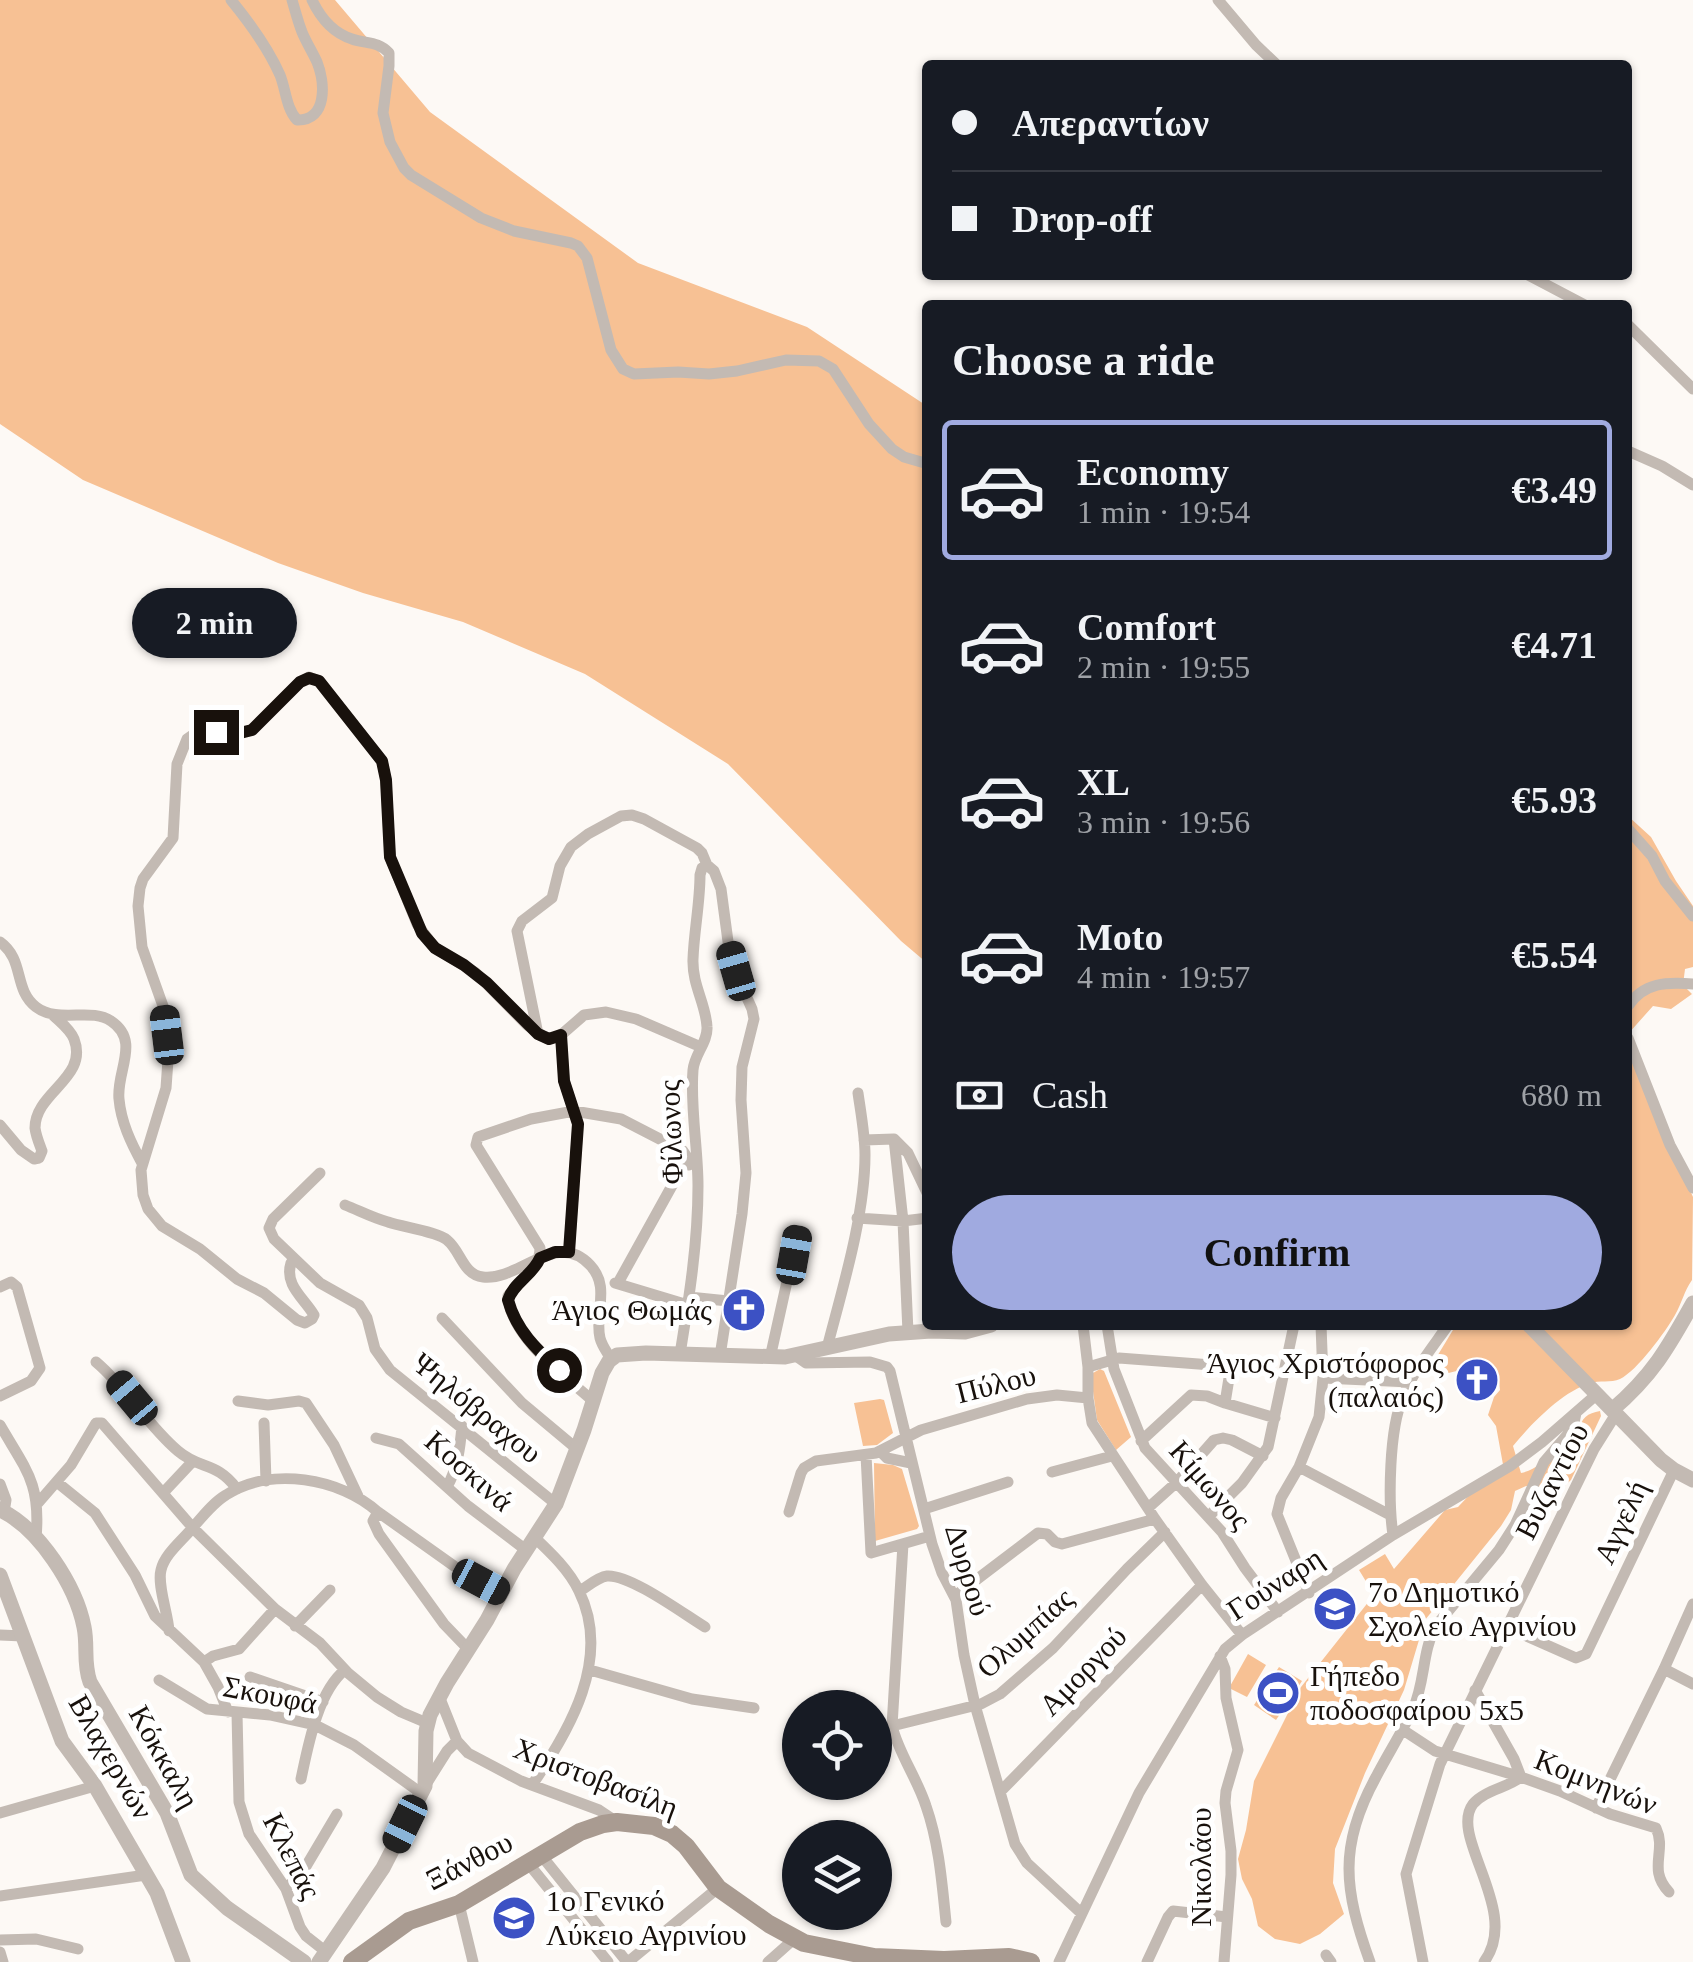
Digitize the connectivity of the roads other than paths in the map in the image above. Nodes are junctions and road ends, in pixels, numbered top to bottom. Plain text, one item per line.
1 (230, 0) edge
2 (292, 0) edge
3 (312, 0) edge
4 (1218, 0) edge
5 (1272, 60) edge
6 (1538, 280) edge
7 (1576, 300) edge
8 (1632, 329) edge
9 (1693, 389) edge
10 (1632, 452) edge
11 (922, 462) edge
12 (1693, 484) edge
13 (1632, 833) edge
14 (710, 868) junction
15 (1693, 916) edge
16 (0, 942) edge
17 (1693, 984) edge
18 (1632, 1002) edge
19 (54, 1015) junction
20 (538, 1034) junction
21 (561, 1035) junction
22 (701, 1047) junction
23 (1632, 1048) edge
24 (858, 1093) dead end
25 (574, 1111) junction
26 (0, 1125) edge
27 (894, 1139) junction
28 (864, 1140) junction
29 (142, 1164) junction
30 (691, 1166) junction
31 (320, 1173) dead end
32 (922, 1182) edge
33 (1693, 1188) edge
34 (346, 1205) dead end
35 (857, 1218) junction
36 (922, 1219) edge
37 (903, 1222) junction
38 (798, 1232) dead end
39 (569, 1252) junction
40 (540, 1258) junction
41 (296, 1261) junction
42 (599, 1280) junction
43 (618, 1283) junction
44 (0, 1287) edge
45 (728, 1300) junction
46 (688, 1301) junction
47 (1693, 1303) edge
48 (442, 1318) dead end
49 (946, 1330) edge
50 (1083, 1330) edge
51 (1108, 1330) edge
52 (1293, 1330) edge
53 (1321, 1330) edge
54 (1445, 1330) edge
55 (1534, 1330) edge
56 (1542, 1330) edge
57 (908, 1332) junction
58 (827, 1348) junction
59 (680, 1354) junction
60 (1558, 1355) junction
61 (720, 1356) junction
62 (796, 1356) junction
63 (770, 1358) junction
64 (611, 1359) junction
65 (1112, 1359) junction
66 (96, 1362) dead end
67 (1088, 1368) junction
68 (1322, 1378) junction
69 (1410, 1382) junction
70 (1596, 1394) junction
71 (0, 1396) edge
72 (1088, 1398) junction
73 (238, 1401) dead end
74 (594, 1401) junction
75 (1225, 1403) junction
76 (1576, 1412) junction
77 (1614, 1412) junction
78 (1275, 1418) junction
79 (264, 1423) dead end
80 (0, 1425) edge
81 (462, 1426) junction
82 (376, 1438) dead end
83 (905, 1439) junction
84 (1141, 1441) junction
85 (577, 1448) junction
86 (880, 1452) junction
87 (866, 1455) junction
88 (1112, 1456) junction
89 (1263, 1456) junction
90 (192, 1461) junction
91 (911, 1463) junction
92 (1299, 1467) junction
93 (1674, 1470) junction
94 (1052, 1472) dead end
95 (1693, 1480) edge
96 (266, 1481) junction
97 (1008, 1482) dead end
98 (1178, 1482) junction
99 (58, 1483) junction
100 (0, 1484) edge
101 (447, 1487) junction
102 (237, 1489) junction
103 (163, 1493) junction
104 (358, 1496) junction
105 (38, 1502) junction
106 (556, 1504) junction
107 (924, 1509) junction
108 (378, 1512) junction
109 (788, 1512) dead end
110 (1151, 1514) junction
111 (1390, 1515) junction
112 (2, 1516) edge
113 (1208, 1516) junction
114 (193, 1528) junction
115 (1165, 1532) junction
116 (1394, 1535) junction
117 (930, 1536) junction
118 (36, 1538) junction
119 (530, 1544) junction
120 (903, 1544) junction
121 (0, 1575) edge
122 (1202, 1584) junction
123 (330, 1590) dead end
124 (580, 1591) junction
125 (501, 1592) junction
126 (1309, 1592) junction
127 (955, 1596) junction
128 (1693, 1604) edge
129 (275, 1609) junction
130 (1278, 1612) junction
131 (296, 1626) junction
132 (706, 1627) dead end
133 (1506, 1627) junction
134 (169, 1631) junction
135 (1242, 1634) junction
136 (0, 1636) edge
137 (23, 1636) junction
138 (469, 1650) junction
139 (1220, 1656) junction
140 (204, 1662) junction
141 (1664, 1669) junction
142 (346, 1670) junction
143 (590, 1670) junction
144 (250, 1677) dead end
145 (159, 1680) dead end
146 (1204, 1683) junction
147 (1693, 1684) edge
148 (1475, 1690) junction
149 (439, 1696) junction
150 (1226, 1698) junction
151 (323, 1702) junction
152 (975, 1705) junction
153 (754, 1708) dead end
154 (232, 1712) junction
155 (427, 1723) junction
156 (315, 1726) junction
157 (892, 1726) junction
158 (1402, 1730) junction
159 (457, 1741) junction
160 (1444, 1754) junction
161 (1521, 1777) junction
162 (301, 1779) dead end
163 (95, 1786) junction
164 (532, 1786) junction
165 (423, 1789) junction
166 (1000, 1792) junction
167 (1596, 1808) junction
168 (0, 1813) edge
169 (337, 1814) dead end
170 (617, 1822) junction
171 (534, 1859) junction
172 (146, 1875) junction
173 (718, 1888) junction
174 (286, 1889) junction
175 (1669, 1892) dead end
176 (0, 1896) edge
177 (458, 1904) junction
178 (1080, 1913) junction
179 (580, 1917) junction
180 (1227, 1917) junction
181 (946, 1922) dead end
182 (0, 1940) edge
183 (788, 1945) junction
184 (78, 1948) dead end
185 (0, 1952) edge
186 (322, 1957) edge
187 (943, 1961) edge
188 (3, 1962) edge
189 (183, 1962) edge
190 (304, 1962) edge
191 (352, 1962) edge
192 (473, 1962) edge
193 (608, 1962) edge
194 (628, 1962) edge
195 (768, 1962) edge
196 (794, 1962) edge
197 (1031, 1962) edge
198 (1059, 1962) edge
199 (1147, 1962) edge
200 (1224, 1962) edge
201 (1370, 1962) edge
202 (1423, 1962) edge
203 (1484, 1962) edge

1 - 2 street
3 - 11 street
4 - 5 street
6 - 7 street
8 - 9 street
10 - 12 street
13 - 15 street
14 - 20 street
14 - 22 street, Φίλωνος
14 - 45 street
16 - 19 street
17 - 18 street
19 - 26 street
19 - 29 street
20 - 21 street
20 - 29 street
21 - 22 street
21 - 25 street
22 - 30 street, Φίλωνος
23 - 33 street
24 - 28 street
25 - 30 street
25 - 39 street
25 - 40 street
27 - 28 street
27 - 32 street
27 - 37 street
28 - 35 street
29 - 41 street
30 - 43 street
30 - 46 street, Φίλωνος
31 - 41 street, Ψηλόβραχου
34 - 40 street
35 - 37 street
35 - 58 street
36 - 37 street
37 - 57 street
38 - 63 street
39 - 40 street
39 - 42 street
40 - 74 street
41 - 81 street, Ψηλόβραχου
42 - 43 street
42 - 64 street
43 - 46 street
44 - 71 street
45 - 46 street
45 - 61 street
46 - 59 street, Φίλωνος
47 - 77 street
48 - 85 street
49 - 57 street
50 - 67 street
51 - 65 street, Κίμωνος
52 - 78 street
53 - 68 street
54 - 69 street
55 - 60 street
56 - 60 street
57 - 58 street
58 - 62 street
59 - 61 street
59 - 64 street
60 - 70 street
61 - 63 street
62 - 63 street
62 - 83 street, Δυρρού
64 - 74 street
65 - 67 street
65 - 75 street
65 - 84 street, Κίμωνος
66 - 90 street
67 - 72 street
68 - 69 street
68 - 92 street
69 - 111 street
70 - 76 street, Γούναρη
70 - 77 street
72 - 83 street, Πύλου
72 - 88 street
73 - 104 street
74 - 85 street
75 - 78 street
75 - 84 street
76 - 116 street, Γούναρη
76 - 158 street
77 - 93 street
77 - 133 street, Βυζαντίου
78 - 89 street
79 - 96 street
80 - 105 street
81 - 101 street
81 - 106 street, Ψηλόβραχου
82 - 101 street, Κοσκινά
83 - 86 street, Πύλου
83 - 91 street, Δυρρού
84 - 98 street, Κίμωνος
85 - 106 street
86 - 87 street, Πύλου
86 - 91 street
87 - 109 street, Πύλου
87 - 120 street
88 - 94 street
88 - 110 street
89 - 98 street
89 - 113 street
90 - 102 street
90 - 103 street
91 - 107 street, Δυρρού
92 - 111 street
92 - 126 street
93 - 95 street
93 - 133 street, Αγγελή
96 - 102 street
96 - 104 street
97 - 107 street
98 - 110 street
98 - 113 street, Κίμωνος
99 - 103 street
99 - 105 street
99 - 134 street
100 - 112 street
101 - 119 street, Κοσκινά
102 - 114 street
103 - 114 street
104 - 108 street
105 - 118 street
106 - 119 street
107 - 117 street, Δυρρού
108 - 125 street
108 - 138 street
110 - 115 street
110 - 127 street
111 - 116 street
112 - 118 street, Κόκκαλη
113 - 130 street, Κίμωνος
114 - 129 street
114 - 134 street
115 - 122 street
115 - 152 street, Ολυμπίας
116 - 126 street, Γούναρη
117 - 120 street
117 - 127 street, Δυρρού
118 - 190 street, Κόκκαλη
119 - 124 street
119 - 125 street
120 - 157 street
121 - 137 street, Βλαχερνών
122 - 135 street
122 - 166 street, Αμοργού
123 - 131 street
124 - 132 street
124 - 143 street
125 - 138 street
126 - 130 street, Γούναρη
127 - 152 street, Δυρρού
128 - 141 street
129 - 131 street
129 - 140 street
130 - 135 street, Γούναρη
131 - 142 street
133 - 148 street, Βυζαντίου
134 - 140 street
135 - 139 street, Γούναρη
136 - 137 street
137 - 163 street, Βλαχερνών
138 - 149 street
139 - 146 street, Γούναρη
139 - 150 street, Νικολάου
140 - 154 street
141 - 147 street
141 - 167 street
142 - 151 street
142 - 155 street
143 - 153 street
143 - 164 street
144 - 151 street
145 - 154 street, Σκουφά
146 - 150 street
146 - 178 street, Γούναρη
148 - 160 street, Βυζαντίου
148 - 161 street
149 - 155 street
149 - 159 street
150 - 180 street, Νικολάου
151 - 156 street
152 - 157 street, Ολυμπίας
152 - 166 street, Δυρρού
154 - 156 street, Σκουφά
154 - 174 street, Κλεπάς
155 - 165 street
156 - 162 street
156 - 165 street, Σκουφά
157 - 181 street
158 - 160 street, Κομνηνών
158 - 201 street
159 - 164 street, Χριστοβασίλη
159 - 165 street
160 - 161 street, Κομνηνών
160 - 202 street, Βυζαντίου
161 - 167 street, Κομνηνών
161 - 203 street
163 - 168 street
163 - 172 street, Βλαχερνών
164 - 170 street, Χριστοβασίλη
165 - 186 street
166 - 178 street, Δυρρού
167 - 175 street, Κομνηνών
169 - 174 street
170 - 171 main road, Ξάνθου
170 - 173 main road, Χριστοβασίλη
171 - 177 main road, Ξάνθου
171 - 179 street
172 - 176 street
172 - 189 street, Βλαχερνών
173 - 183 main road, Χριστοβασίλη
173 - 194 street
174 - 186 street, Κλεπάς
177 - 191 main road, Ξάνθου
177 - 192 street
178 - 198 street, Γούναρη
179 - 193 street
179 - 194 street
180 - 199 street
180 - 200 street, Νικολάου
182 - 184 street
183 - 187 main road, Χριστοβασίλη
183 - 195 street
183 - 196 street
185 - 188 street
187 - 197 main road, Χριστοβασίλη

